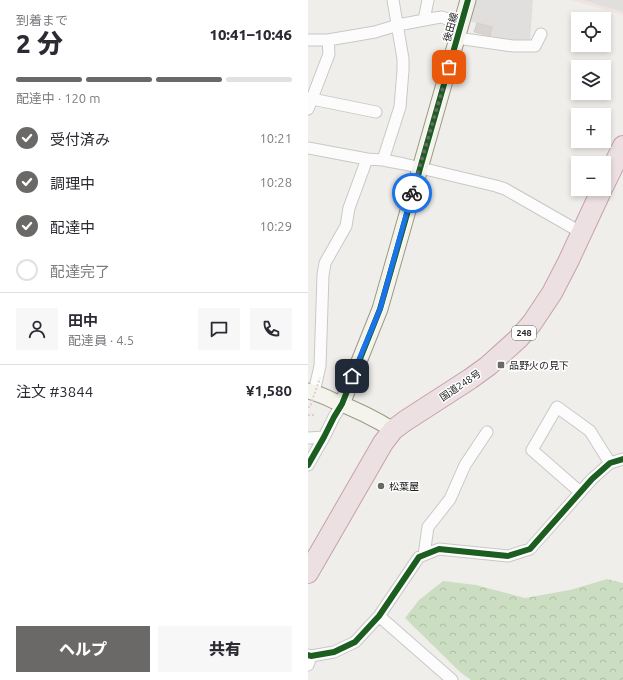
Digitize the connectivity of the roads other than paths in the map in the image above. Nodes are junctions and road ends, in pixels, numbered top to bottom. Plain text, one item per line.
1 (393, 0) edge
2 (428, 0) edge
3 (468, 0) edge
4 (424, 20) junction
5 (398, 25) junction
6 (459, 31) junction
7 (541, 34) dead end
8 (308, 40) edge
9 (328, 40) junction
10 (310, 104) edge
11 (376, 112) dead end
12 (623, 146) edge
13 (308, 148) edge
14 (367, 159) junction
15 (383, 160) junction
16 (420, 168) junction
17 (611, 171) edge
18 (599, 196) edge
19 (582, 233) junction
20 (311, 391) edge
21 (342, 404) junction
22 (393, 430) junction
23 (487, 432) dead end
24 (324, 437) junction
25 (308, 438) edge
26 (623, 459) edge
27 (610, 463) junction
28 (308, 464) edge
29 (580, 492) junction
30 (424, 555) junction
31 (308, 573) edge
32 (379, 616) junction
33 (309, 659) edge
34 (452, 680) edge

1 - 5 street
2 - 4 street
3 - 6 street, 後田線
4 - 5 street
4 - 6 street
5 - 9 street
5 - 15 street
6 - 7 street
6 - 16 street, 後田線
8 - 9 street
9 - 10 street
10 - 11 street
12 - 17 highway
13 - 14 street
14 - 15 street
14 - 20 street
15 - 16 street
16 - 19 street
16 - 21 street, 後田線
18 - 19 highway, 国道248号 / 248
19 - 22 highway, 国道248号 / 248
20 - 21 street
21 - 22 street
21 - 24 street, 後田線
22 - 31 highway, 国道248号 / 248
23 - 30 street
24 - 25 street
24 - 28 street, 後田線
26 - 27 street
27 - 29 street
27 - 29 street
29 - 30 street
30 - 32 street
32 - 33 street
32 - 34 street

